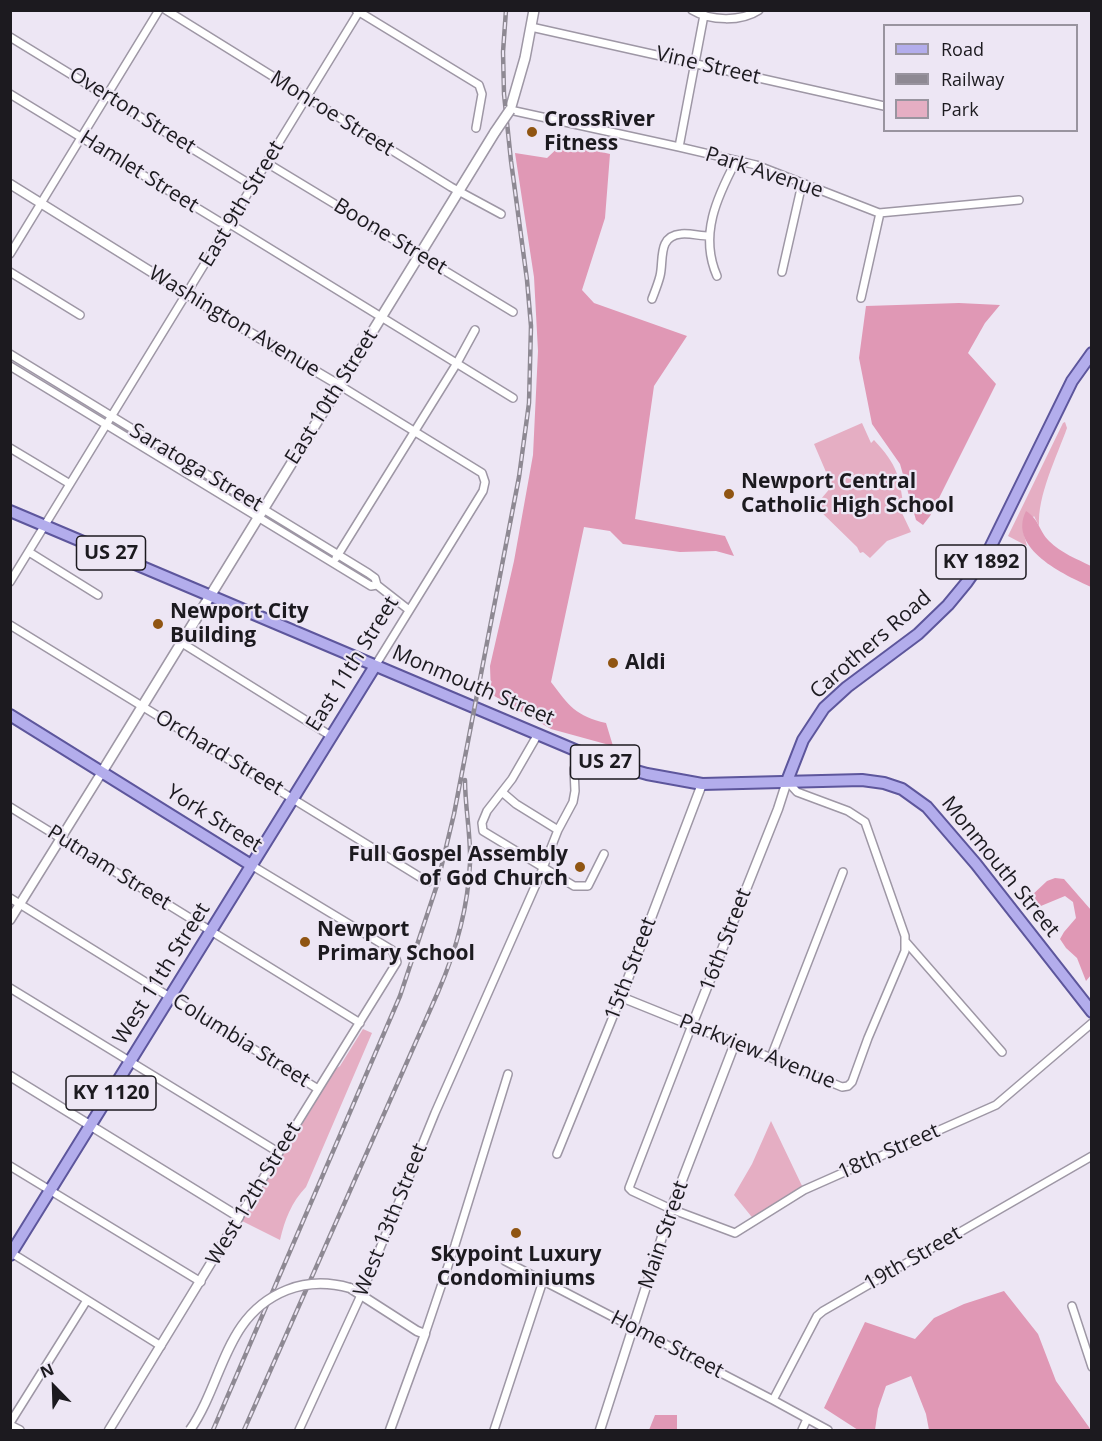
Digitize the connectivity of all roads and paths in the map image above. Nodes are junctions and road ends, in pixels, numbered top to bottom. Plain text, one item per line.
1 (159, 10) edge
2 (166, 10) edge
3 (534, 10) edge
4 (692, 10) edge
5 (759, 10) edge
6 (359, 11) edge
7 (704, 15) junction
8 (531, 27) junction
9 (10, 37) edge
10 (695, 63) junction
11 (10, 94) edge
12 (108, 96) junction
13 (306, 99) junction
14 (883, 106) edge
15 (510, 110) junction
16 (476, 128) dead end
17 (82, 137) junction
18 (679, 147) junction
19 (736, 161) junction
20 (267, 163) junction
21 (10, 184) edge
22 (802, 184) junction
23 (253, 186) junction
24 (458, 191) junction
25 (1019, 200) dead end
26 (42, 203) junction
27 (880, 213) junction
28 (501, 214) dead end
29 (230, 224) junction
30 (709, 236) junction
31 (10, 254) edge
32 (420, 255) junction
33 (10, 272) edge
34 (782, 272) dead end
35 (717, 276) dead end
36 (187, 294) junction
37 (861, 298) dead end
38 (652, 299) dead end
39 (513, 312) dead end
40 (80, 315) dead end
41 (381, 318) junction
42 (475, 330) dead end
43 (10, 354) edge
44 (1092, 354) edge
45 (457, 363) junction
46 (10, 366) edge
47 (339, 385) junction
48 (513, 398) dead end
49 (112, 417) junction
50 (106, 425) junction
51 (415, 432) junction
52 (10, 448) edge
53 (485, 482) joint
54 (70, 484) junction
55 (10, 511) edge
56 (261, 514) junction
57 (45, 526) junction
58 (29, 552) junction
59 (339, 555) junction
60 (333, 563) junction
61 (10, 582) edge
62 (377, 585) junction
63 (98, 595) dead end
64 (210, 597) junction
65 (409, 610) junction
66 (10, 625) edge
67 (182, 643) junction
68 (375, 666) junction
69 (142, 706) junction
70 (10, 715) edge
71 (538, 734) junction
72 (331, 736) junction
73 (582, 752) junction
74 (102, 772) junction
75 (787, 781) junction
76 (702, 784) junction
77 (502, 792) junction
78 (293, 798) junction
79 (10, 807) edge
80 (558, 830) junction
81 (61, 838) junction
82 (604, 854) dead end
83 (251, 865) junction
84 (543, 868) junction
85 (843, 872) dead end
86 (428, 882) dead end
87 (10, 898) edge
88 (20, 904) junction
89 (10, 920) edge
90 (211, 931) junction
91 (906, 942) junction
92 (396, 956) joint
93 (10, 988) edge
94 (171, 997) junction
95 (621, 997) junction
96 (1092, 1012) edge
97 (360, 1023) junction
98 (1092, 1023) edge
99 (692, 1025) junction
100 (735, 1042) junction
101 (1002, 1052) dead end
102 (771, 1057) junction
103 (131, 1062) junction
104 (508, 1074) dead end
105 (10, 1076) edge
106 (318, 1089) junction
107 (91, 1126) junction
108 (278, 1152) junction
109 (557, 1154) dead end
110 (1092, 1156) edge
111 (10, 1166) edge
112 (50, 1191) junction
113 (671, 1209) junction
114 (239, 1217) junction
115 (11, 1253) edge
116 (505, 1261) dead end
117 (543, 1281) junction
118 (201, 1282) junction
119 (361, 1295) junction
120 (87, 1300) junction
121 (1072, 1306) dead end
122 (633, 1328) junction
123 (425, 1334) junction
124 (161, 1346) junction
125 (1092, 1367) edge
126 (773, 1400) junction
127 (807, 1419) junction
128 (10, 1424) edge
129 (20, 1431) edge
130 (109, 1431) edge
131 (190, 1431) edge
132 (299, 1431) edge
133 (390, 1431) edge
134 (494, 1431) edge
135 (600, 1431) edge
136 (802, 1431) edge
137 (828, 1431) edge

1 - 12 street
2 - 13 street, Monroe Street
3 - 8 main road, East 10th Street
4 - 7 street
5 - 7 street
6 - 13 street, East 9th Street
6 - 16 street
7 - 10 street
8 - 10 street, Vine Street
8 - 15 main road, East 10th Street
9 - 12 street, Overton Street
10 - 14 street, Vine Street
10 - 18 street
11 - 17 street, Hamlet Street
12 - 17 street
12 - 23 street, Overton Street
13 - 20 street, East 9th Street
13 - 24 street, Monroe Street
15 - 18 street, Park Avenue
15 - 24 main road, East 10th Street, bridge
17 - 26 street
17 - 29 street, Hamlet Street
18 - 19 street, Park Avenue
19 - 22 street, Park Avenue
19 - 30 street
20 - 23 street, East 9th Street
20 - 32 street, Boone Street
21 - 26 street, Washington Avenue
22 - 27 street, Park Avenue
22 - 34 street
23 - 29 street, East 9th Street
24 - 28 street, Monroe Street
24 - 32 main road, East 10th Street
25 - 27 street, Park Avenue
26 - 31 street
26 - 36 street, Washington Avenue
27 - 37 street
29 - 36 street, East 9th Street
29 - 41 street, Hamlet Street
30 - 35 street
30 - 38 street
32 - 39 street, Boone Street
32 - 41 main road, East 10th Street
33 - 40 street
36 - 47 street, Washington Avenue
36 - 49 street, East 9th Street
41 - 45 street, Hamlet Street
41 - 47 main road, East 10th Street
42 - 45 street
43 - 49 street, Saratoga Street
44 - 75 main road, Carothers Road / KY 1892
45 - 48 street, Hamlet Street
45 - 51 street
46 - 50 street, Saratoga Street
47 - 51 street, Washington Avenue
47 - 56 main road, East 10th Street
49 - 50 street, East 9th Street
49 - 56 street, Saratoga Street
50 - 54 street, East 9th Street
50 - 56 street, Saratoga Street
51 - 53 street, Washington Avenue
51 - 59 street
52 - 54 street
53 - 65 street, East 11th Street
54 - 57 street, East 9th Street
55 - 57 main road, Monmouth Street / US 27
56 - 59 street, Saratoga Street
56 - 60 street, Saratoga Street
56 - 64 main road, East 10th Street
57 - 58 street, East 9th Street
57 - 64 main road, Monmouth Street / US 27
58 - 61 street, East 9th Street
58 - 63 street
59 - 60 street
59 - 62 street, Saratoga Street
60 - 62 street, Saratoga Street
62 - 65 street, Saratoga Street
64 - 67 main road, East 10th Street
64 - 68 main road, Monmouth Street / US 27
65 - 68 street, East 11th Street
66 - 69 street, Orchard Street
67 - 69 main road, East 10th Street
67 - 72 street
68 - 71 main road, Monmouth Street / US 27
68 - 72 main road, East 11th Street
69 - 74 main road, East 10th Street
69 - 78 street, Orchard Street
70 - 74 main road, York Street
71 - 73 main road, Monmouth Street / US 27
71 - 77 street
72 - 78 main road, East 11th Street
73 - 76 main road, Monmouth Street / US 27
73 - 80 street, West 13th Street
74 - 81 street
74 - 83 main road, York Street
75 - 76 main road, Monmouth Street / US 27
75 - 91 street
75 - 96 main road, Monmouth Street / US 27
75 - 99 street, 16th Street
76 - 95 street, 15th Street
77 - 80 street
77 - 84 street
78 - 83 main road, East 11th Street
78 - 86 street, Orchard Street
79 - 81 street, Putnam Street
80 - 84 street, West 13th Street
81 - 88 street
81 - 90 street, Putnam Street
82 - 84 street
83 - 90 main road, West 11th Street / KY 1120
83 - 92 street, York Street
84 - 119 street, West 13th Street
85 - 102 street
87 - 88 street, Columbia Street
88 - 89 street
88 - 94 street, Columbia Street
90 - 94 main road, West 11th Street / KY 1120
90 - 97 street, Putnam Street
91 - 101 street
91 - 102 street, Parkview Avenue
92 - 97 street, West 12th Street
93 - 103 street
94 - 103 main road, West 11th Street / KY 1120
94 - 106 street, Columbia Street
95 - 99 street, Parkview Avenue
95 - 109 street, 15th Street
97 - 106 street, West 12th Street
98 - 113 street, 18th Street
99 - 100 street, Parkview Avenue
99 - 113 street, 16th Street
100 - 102 street, Parkview Avenue
100 - 113 street, Main Street
103 - 107 main road, West 11th Street / KY 1120
103 - 108 street
104 - 123 street
105 - 107 street
106 - 108 street, West 12th Street
107 - 112 main road, West 11th Street / KY 1120
107 - 114 street
108 - 114 street, West 12th Street
110 - 126 street, 19th Street
111 - 112 street
112 - 115 main road, West 11th Street / KY 1120
112 - 118 street
113 - 122 street, Main Street
114 - 118 street, West 12th Street
115 - 120 street
116 - 117 street, Home Street
117 - 122 street, Home Street
117 - 134 street
118 - 124 street, West 12th Street
119 - 123 street
119 - 131 street, bridge
119 - 132 street, West 13th Street
120 - 124 street
120 - 128 street
121 - 125 street
122 - 126 street, Home Street
122 - 135 street, Main Street
123 - 133 street
124 - 130 street, West 12th Street
126 - 127 street, Home Street
127 - 136 street
127 - 137 street, Home Street
128 - 129 street

